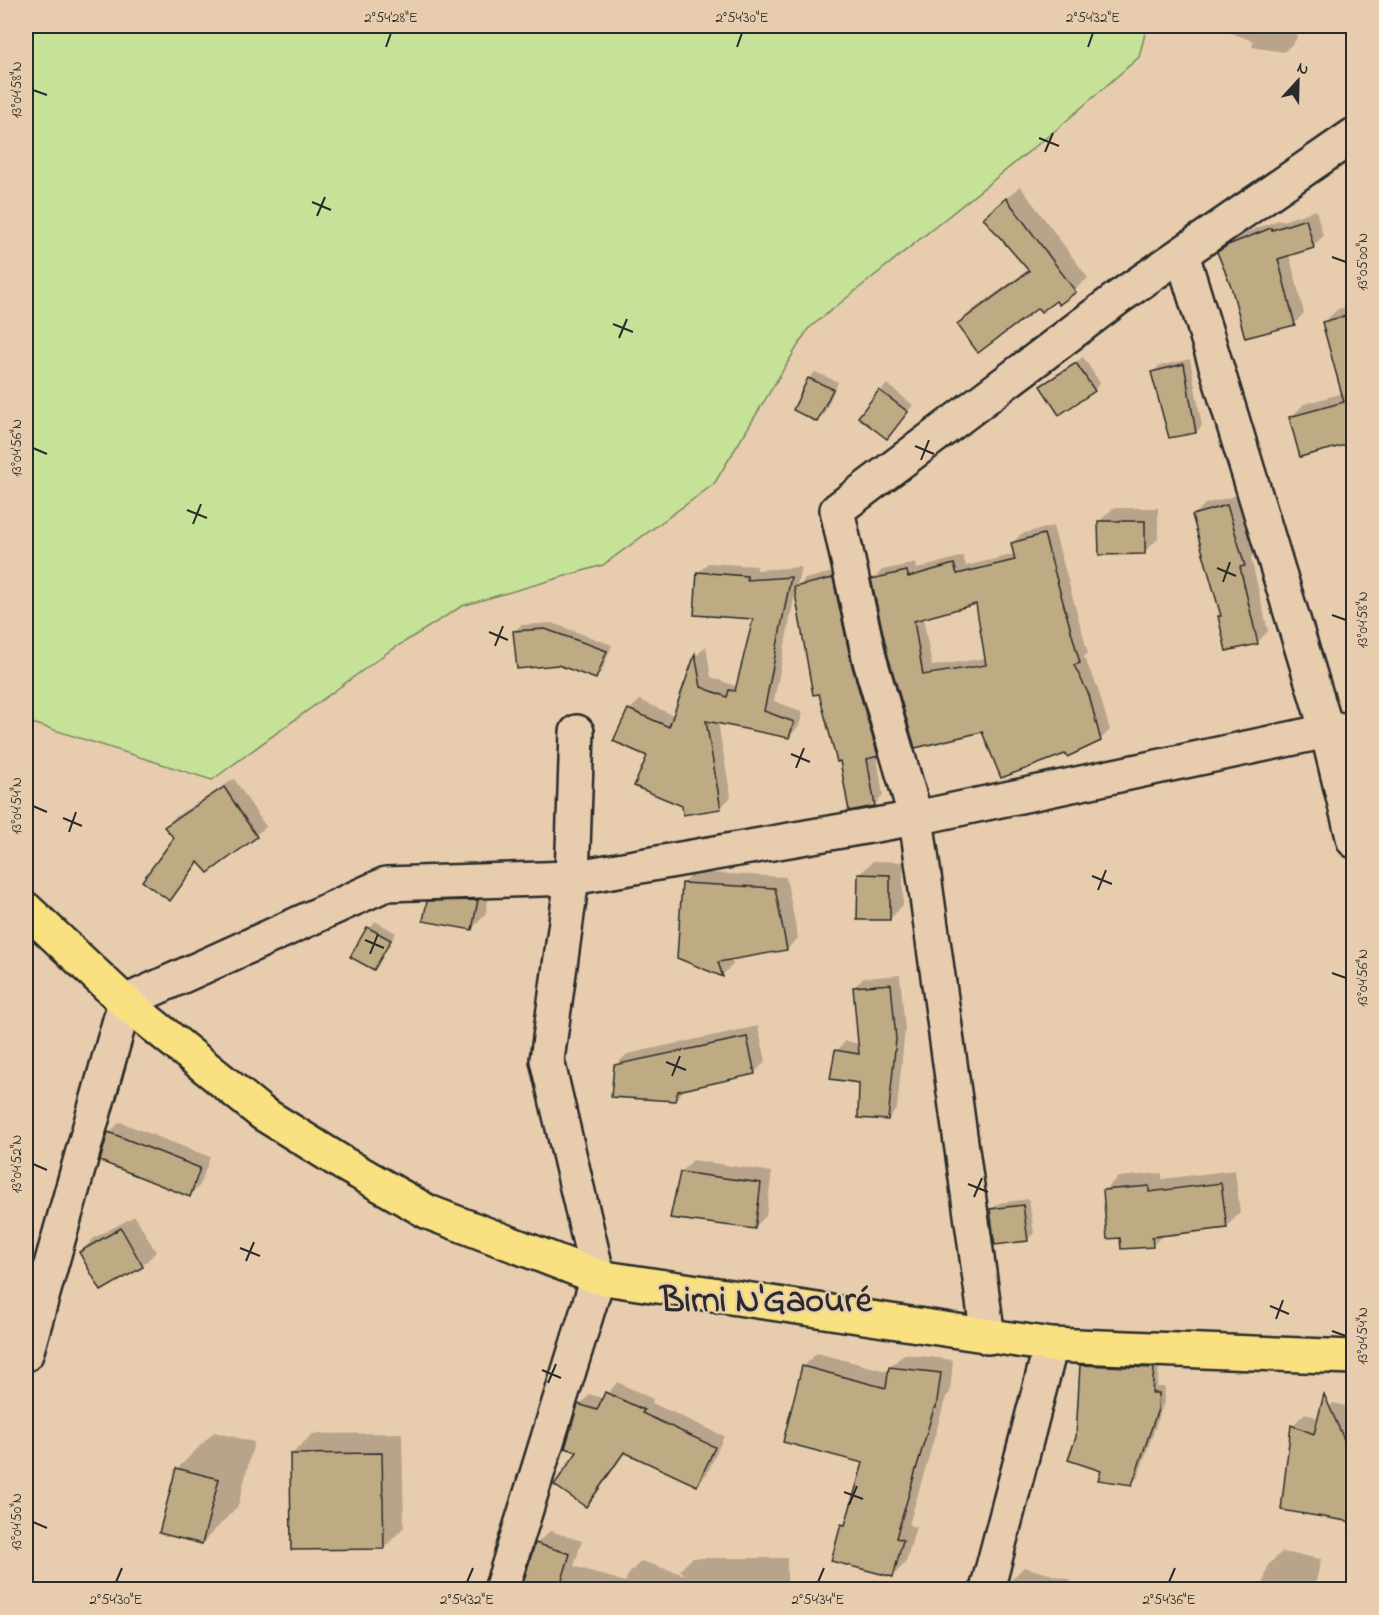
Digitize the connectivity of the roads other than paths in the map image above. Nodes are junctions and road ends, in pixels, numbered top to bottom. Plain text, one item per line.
1 (1353, 135) edge
2 (1182, 254) junction
3 (1340, 730) edge
4 (577, 732) dead end
5 (916, 818) junction
6 (1353, 841) edge
7 (572, 878) junction
8 (26, 909) edge
9 (126, 1002) junction
10 (598, 1277) junction
11 (988, 1337) junction
12 (1051, 1345) junction
13 (26, 1354) edge
14 (1353, 1357) edge
15 (501, 1590) edge
16 (987, 1590) edge

1 - 2 street
2 - 3 street
2 - 5 street
3 - 5 street
3 - 6 street
4 - 7 street
5 - 7 street
5 - 11 street
7 - 9 street
7 - 10 street
8 - 9 highway
9 - 10 highway
9 - 13 street
10 - 11 highway
10 - 15 street
11 - 12 highway
12 - 14 highway
12 - 16 street

